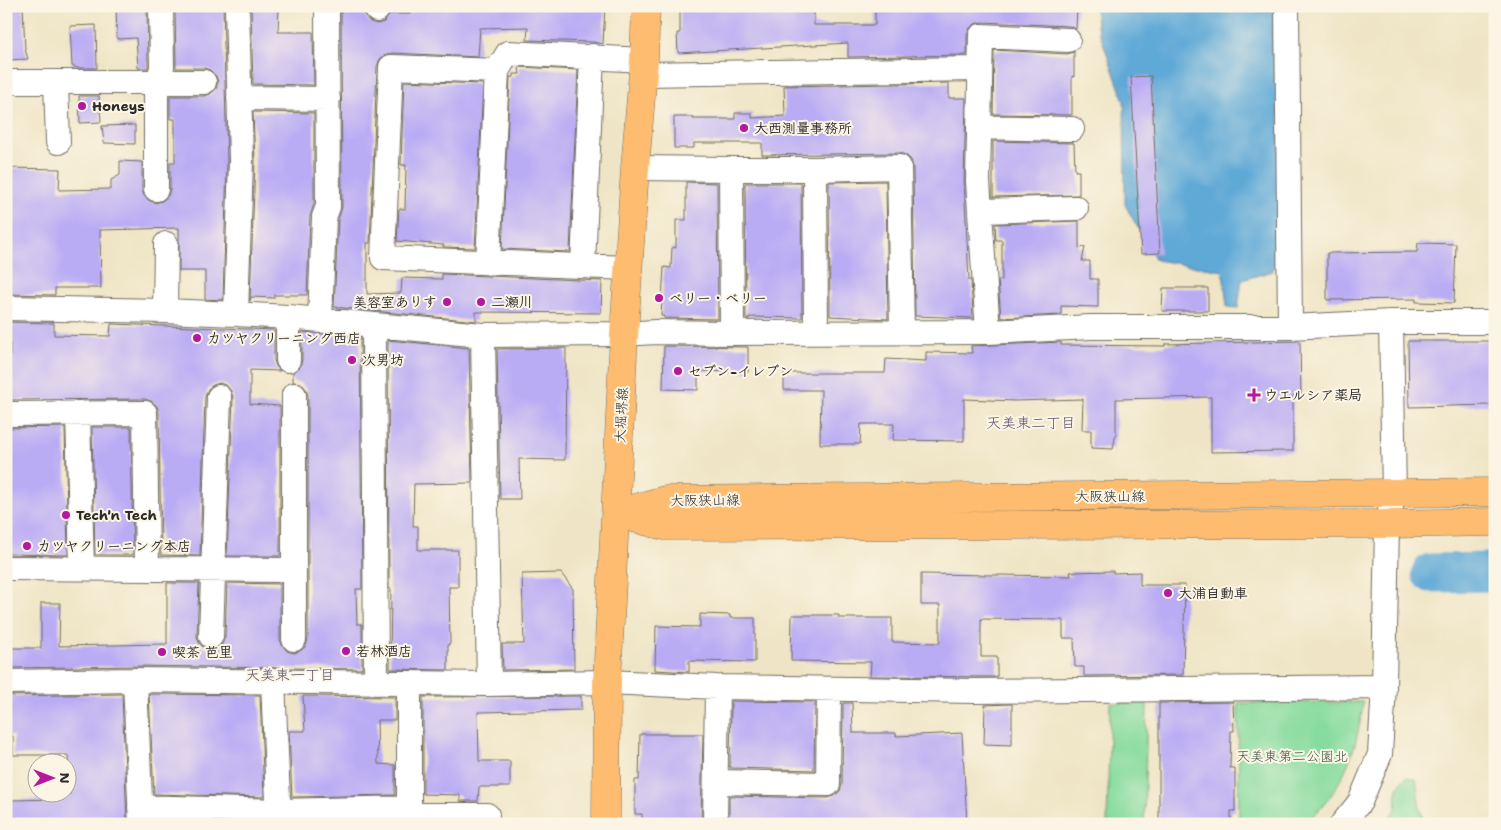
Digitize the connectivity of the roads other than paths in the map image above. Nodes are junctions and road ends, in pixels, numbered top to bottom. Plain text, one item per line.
1 (161, 6) edge
2 (237, 6) edge
3 (326, 6) edge
4 (646, 6) edge
5 (1287, 6) edge
6 (1068, 40) dead end
7 (592, 56) junction
8 (644, 67) junction
9 (980, 68) junction
10 (497, 71) junction
11 (6, 82) edge
12 (56, 82) junction
13 (204, 82) dead end
14 (158, 83) junction
15 (239, 98) junction
16 (328, 99) junction
17 (979, 127) junction
18 (1072, 129) dead end
19 (58, 142) dead end
20 (635, 168) junction
21 (731, 169) junction
22 (816, 169) junction
23 (156, 189) dead end
24 (1076, 208) dead end
25 (980, 211) junction
26 (166, 244) dead end
27 (488, 263) junction
28 (583, 266) junction
29 (628, 268) junction
30 (6, 308) edge
31 (165, 311) junction
32 (236, 314) junction
33 (288, 317) junction
34 (320, 321) junction
35 (1391, 322) junction
36 (1495, 322) edge
37 (374, 326) junction
38 (1290, 327) junction
39 (902, 331) junction
40 (816, 332) junction
41 (988, 332) junction
42 (732, 333) junction
43 (624, 334) junction
44 (483, 335) junction
45 (288, 360) dead end
46 (294, 395) dead end
47 (219, 397) dead end
48 (78, 413) junction
49 (6, 414) edge
50 (1495, 492) edge
51 (1394, 494) junction
52 (616, 514) junction
53 (1495, 522) edge
54 (1388, 524) junction
55 (6, 568) edge
56 (82, 568) junction
57 (147, 570) junction
58 (213, 570) junction
59 (294, 570) junction
60 (211, 636) dead end
61 (294, 639) dead end
62 (135, 680) junction
63 (273, 681) junction
64 (6, 682) edge
65 (607, 682) junction
66 (376, 683) junction
67 (409, 683) junction
68 (489, 684) junction
69 (717, 687) junction
70 (1384, 687) junction
71 (829, 689) junction
72 (716, 782) junction
73 (140, 815) edge
74 (487, 815) dead end
75 (409, 816) edge
76 (279, 817) edge
77 (606, 824) edge
78 (715, 824) edge
79 (1342, 824) edge

1 - 14 street
2 - 15 street
3 - 16 street
4 - 8 main road, 大堀堺線
5 - 38 street
6 - 9 street
7 - 8 street
7 - 10 street
7 - 28 street
8 - 9 street
8 - 20 main road, 大堀堺線
9 - 17 street
10 - 27 street
10 - 27 street
11 - 12 street
12 - 14 street
12 - 19 street
13 - 14 street
14 - 23 street
15 - 16 street
15 - 32 street
16 - 34 street
17 - 18 street
17 - 25 street
20 - 21 street
20 - 29 main road, 大堀堺線
21 - 22 street
21 - 42 street
22 - 39 street
22 - 40 street
24 - 25 street
25 - 41 street
26 - 31 street
27 - 28 street
28 - 29 street
29 - 43 main road, 大堀堺線
30 - 31 street
31 - 32 street
32 - 33 street
33 - 34 street
33 - 45 street
34 - 37 street
35 - 36 street
35 - 38 street
35 - 51 street
37 - 44 street
37 - 66 street
38 - 41 street
39 - 40 street
39 - 41 street
40 - 42 street
42 - 43 street
43 - 44 street
43 - 52 main road, 大堀堺線
44 - 68 street
46 - 59 street
47 - 58 street
48 - 49 street
48 - 56 street
48 - 57 street
50 - 51 main road, 大阪狭山線
51 - 52 main road, 大阪狭山線
51 - 54 street
52 - 54 main road, 大阪狭山線
52 - 65 main road, 大堀堺線
53 - 54 main road, 大阪狭山線
54 - 70 street
55 - 56 street
56 - 57 street
57 - 58 street
58 - 59 street
58 - 60 street
59 - 61 street
62 - 63 street
62 - 64 street
62 - 73 street
63 - 66 street
63 - 76 street
65 - 68 street
65 - 69 street
65 - 77 main road, 大堀堺線
66 - 67 street
67 - 68 street
67 - 75 street
69 - 71 street
69 - 72 street
70 - 71 street
70 - 79 street
71 - 72 street
72 - 78 street
73 - 76 street
74 - 75 street
75 - 76 street

